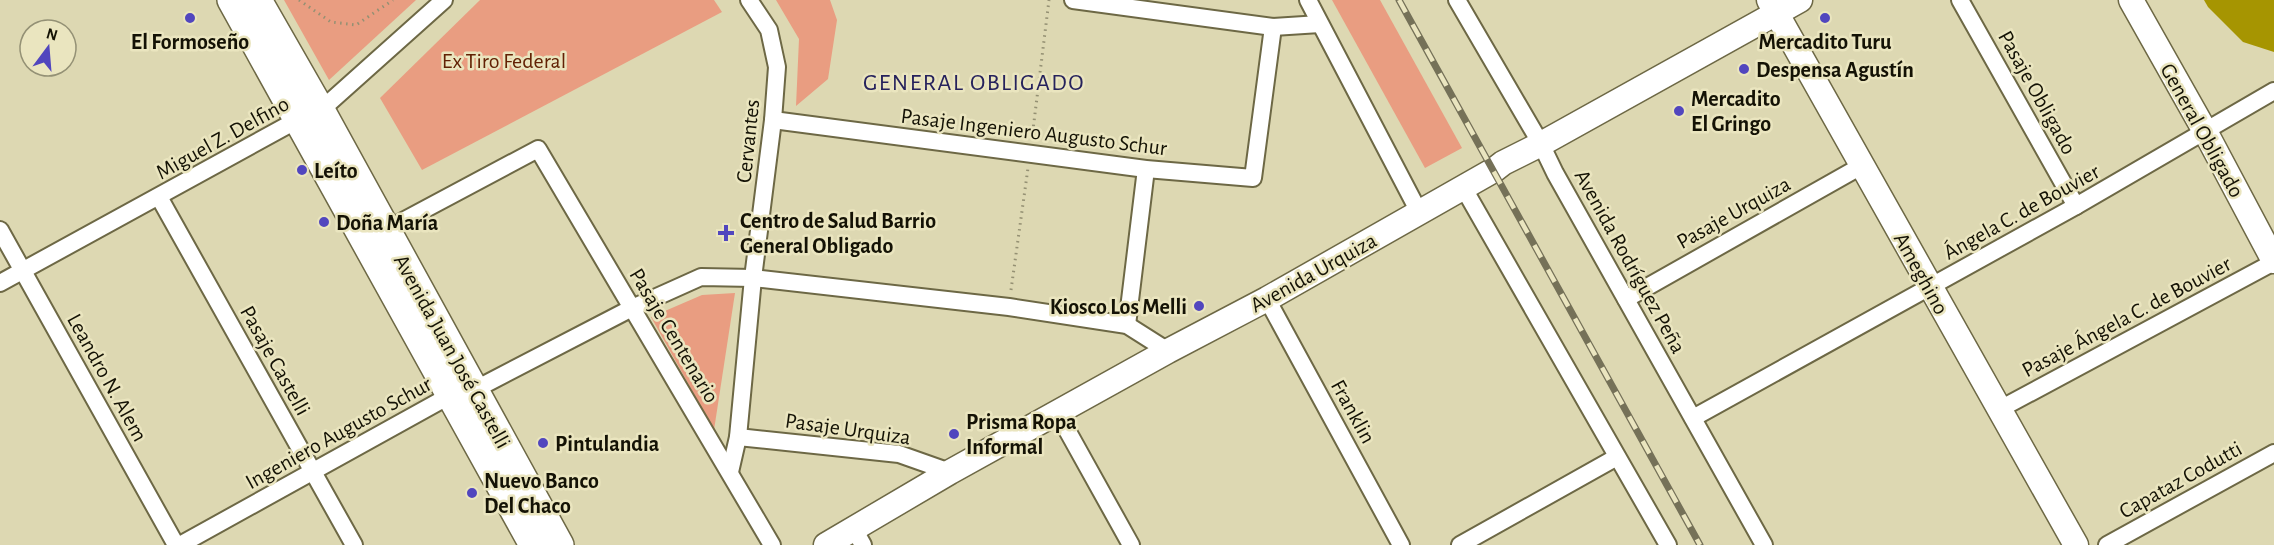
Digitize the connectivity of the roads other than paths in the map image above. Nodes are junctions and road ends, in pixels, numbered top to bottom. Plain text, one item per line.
1 (231, 0) edge
2 (258, 0) edge
3 (444, 0) edge
4 (749, 0) edge
5 (1072, 0) edge
6 (1308, 0) edge
7 (1457, 0) edge
8 (1800, 0) edge
9 (1960, 0) edge
10 (2131, 0) edge
11 (1141, 4) edge
12 (1773, 7) edge
13 (1320, 24) junction
14 (1273, 27) junction
15 (2274, 91) edge
16 (310, 115) junction
17 (773, 120) junction
18 (2206, 133) junction
19 (1540, 144) junction
20 (1863, 165) junction
21 (1146, 169) junction
22 (1463, 187) junction
23 (159, 197) junction
24 (2076, 206) junction
25 (1419, 212) junction
26 (0, 230) edge
27 (386, 230) junction
28 (2274, 262) edge
29 (22, 270) junction
30 (753, 278) junction
31 (0, 282) edge
32 (1930, 287) junction
33 (1267, 299) junction
34 (1626, 299) junction
35 (633, 308) junction
36 (1127, 325) junction
37 (1168, 351) junction
38 (461, 393) junction
39 (2000, 409) junction
40 (1057, 412) junction
41 (1693, 418) junction
42 (738, 437) junction
43 (2274, 453) edge
44 (1617, 458) junction
45 (313, 471) junction
46 (730, 472) junction
47 (950, 472) junction
48 (858, 537) edge
49 (178, 545) edge
50 (354, 545) edge
51 (533, 545) edge
52 (560, 545) edge
53 (772, 545) edge
54 (826, 545) edge
55 (1131, 545) edge
56 (1401, 545) edge
57 (1460, 545) edge
58 (1668, 545) edge
59 (1764, 545) edge
60 (2076, 545) edge
61 (2107, 545) edge

1 - 16 main road, Avenida Juan José Castelli
2 - 16 main road, Avenida Juan José Castelli
3 - 16 street, Miguel Z. Delfino
4 - 17 street, Cervantes
5 - 11 street
6 - 13 street
7 - 19 street, Avenida Rodríguez Peña
8 - 12 street, Avenida Urquiza
9 - 24 street, Pasaje Obligado
10 - 18 street, General Obligado
11 - 14 street
12 - 19 street, Avenida Urquiza
12 - 20 street, Ameghino
13 - 14 street
13 - 25 street
14 - 21 street, Pasaje Ingeniero Augusto Schur
15 - 18 street, Ángela C. de Bouvier
16 - 23 street, Miguel Z. Delfino
16 - 27 main road, Avenida Juan José Castelli
16 - 38 main road, Avenida Juan José Castelli
17 - 21 street, Pasaje Ingeniero Augusto Schur
17 - 30 street, Cervantes
18 - 24 street, Ángela C. de Bouvier
18 - 28 street, General Obligado
19 - 22 street, Avenida Urquiza
19 - 34 street, Avenida Rodríguez Peña
20 - 32 street, Ameghino
20 - 34 street, Pasaje Urquiza
21 - 36 street
22 - 25 street, Avenida Urquiza
22 - 44 street
23 - 29 street, Miguel Z. Delfino
23 - 45 street, Pasaje Castelli
24 - 32 street, Ángela C. de Bouvier
25 - 33 street, Avenida Urquiza
26 - 29 street, Leandro N. Alem
27 - 35 street, Pasaje Centenario
27 - 38 main road, Avenida Juan José Castelli
28 - 39 street, Pasaje Ángela C. de Bouvier
29 - 31 street, Miguel Z. Delfino
29 - 49 street, Leandro N. Alem
30 - 35 street, Ingeniero Augusto Schur
30 - 36 street, Ingeniero Augusto Schur
30 - 42 street, Cervantes
32 - 39 street, Ameghino
32 - 41 street, Ángela C. de Bouvier
33 - 37 street, Avenida Urquiza
33 - 56 street, Franklin
34 - 41 street, Avenida Rodríguez Peña
35 - 38 street, Ingeniero Augusto Schur
35 - 46 street, Pasaje Centenario
36 - 37 street
37 - 40 street, Avenida Urquiza
38 - 45 street, Ingeniero Augusto Schur
38 - 51 main road, Avenida Juan José Castelli
38 - 52 main road, Avenida Juan José Castelli
39 - 60 street, Ameghino
40 - 47 street, Avenida Urquiza
40 - 55 street
41 - 59 street, Avenida Rodríguez Peña
42 - 46 street, Cervantes
42 - 47 street, Pasaje Urquiza
43 - 61 street, Capataz Codutti
44 - 57 street
44 - 58 street
45 - 49 street, Ingeniero Augusto Schur
45 - 50 street, Pasaje Castelli
46 - 53 street, Pasaje Centenario
47 - 48 street, Avenida Urquiza
48 - 54 street, Avenida Urquiza

